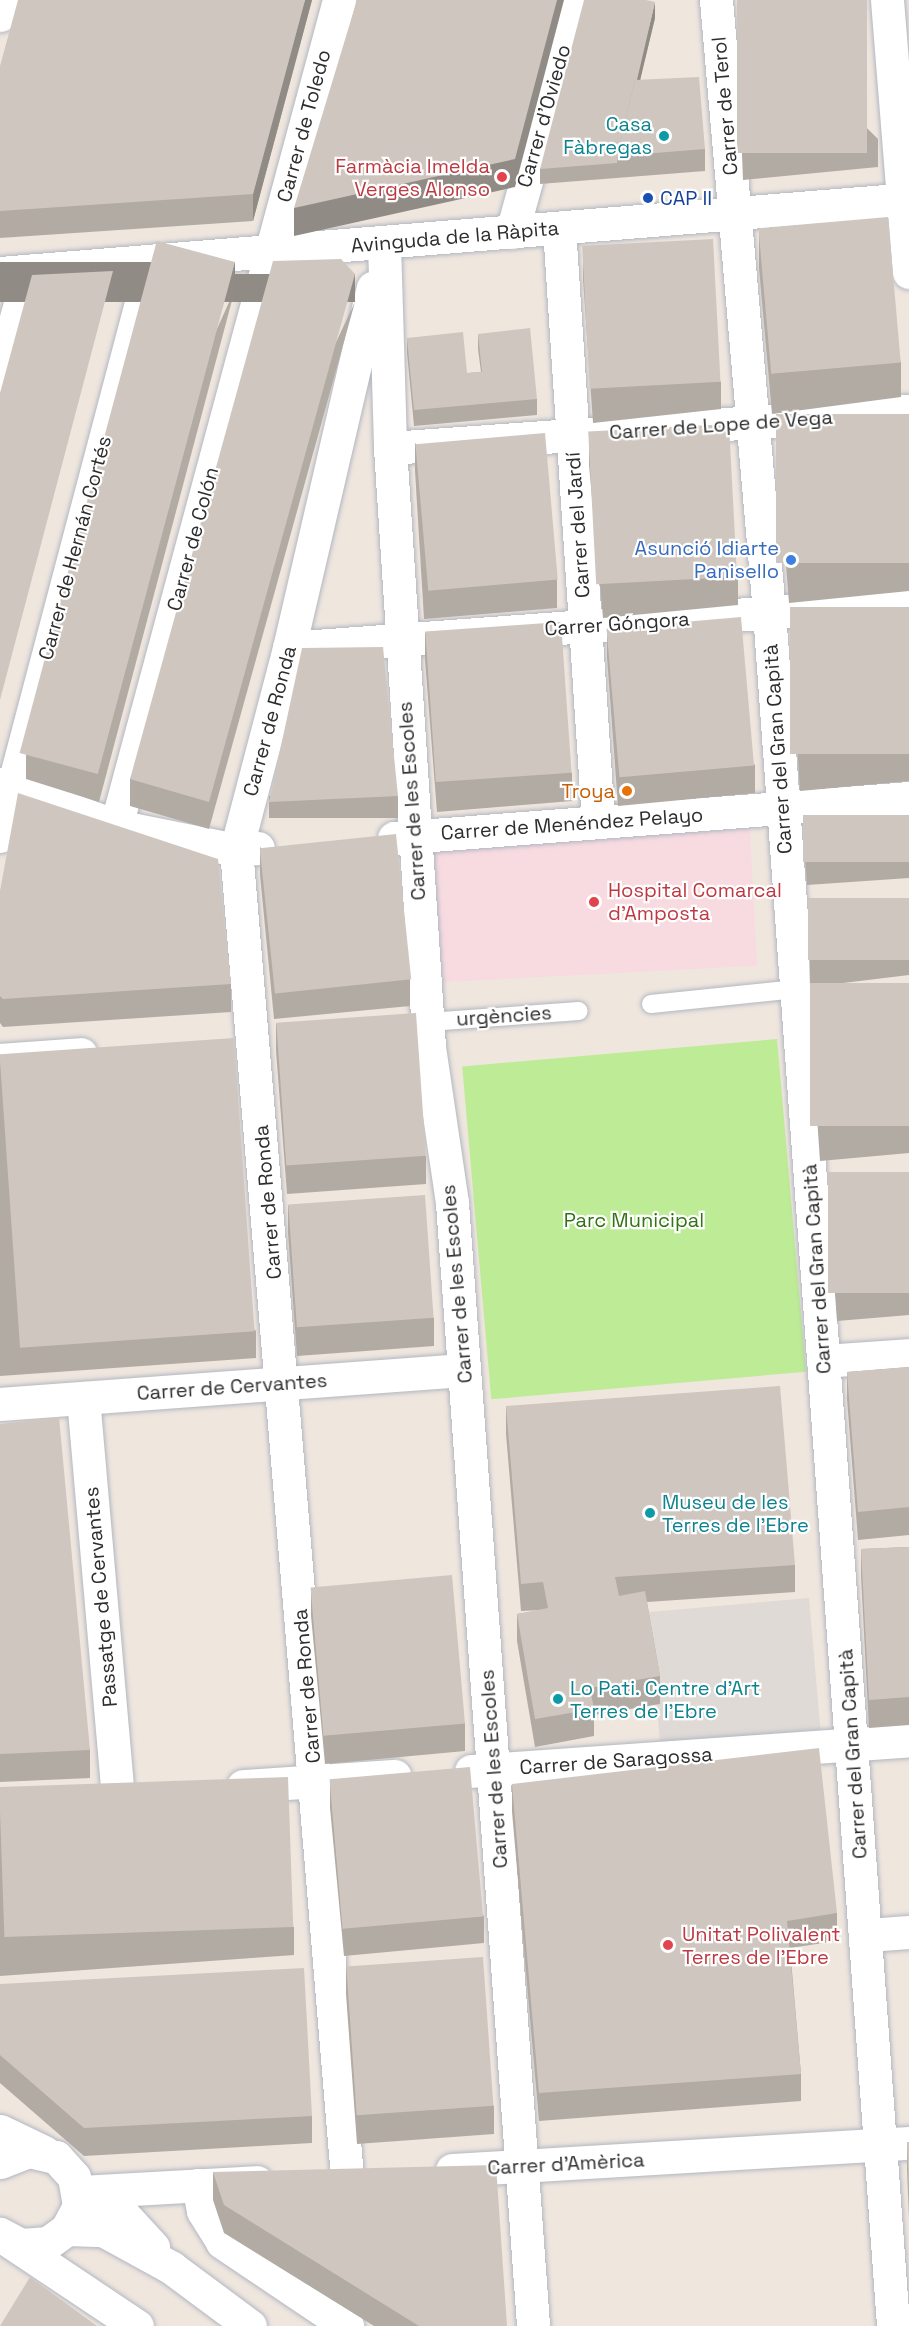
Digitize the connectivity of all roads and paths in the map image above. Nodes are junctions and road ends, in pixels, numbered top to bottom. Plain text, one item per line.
1 (4, 0) edge
2 (339, 0) edge
3 (576, 0) edge
4 (716, 0) edge
5 (887, 0) edge
6 (0, 15) edge
7 (906, 199) edge
8 (734, 213) junction
9 (559, 228) junction
10 (512, 232) junction
11 (384, 243) junction
12 (270, 252) junction
13 (152, 261) junction
14 (14, 272) edge
15 (909, 272) edge
16 (0, 376) edge
17 (909, 411) edge
18 (752, 423) junction
19 (572, 436) junction
20 (390, 448) junction
21 (909, 602) edge
22 (769, 612) junction
23 (585, 626) junction
24 (401, 639) junction
25 (289, 648) junction
26 (6, 786) edge
27 (909, 798) edge
28 (782, 808) junction
29 (598, 822) junction
30 (116, 826) junction
31 (0, 836) edge
32 (414, 836) junction
33 (367, 840) edge
34 (284, 846) edge
35 (236, 850) junction
36 (796, 995) junction
37 (831, 998) edge
38 (651, 1004) dead end
39 (579, 1011) dead end
40 (420, 1031) junction
41 (288, 1037) edge
42 (254, 1041) junction
43 (220, 1044) edge
44 (107, 1053) edge
45 (0, 1060) edge
46 (843, 1180) edge
47 (810, 1183) junction
48 (452, 1203) junction
49 (418, 1206) edge
50 (909, 1355) edge
51 (823, 1360) junction
52 (464, 1370) junction
53 (283, 1384) junction
54 (83, 1398) junction
55 (0, 1404) edge
56 (874, 1556) edge
57 (839, 1558) junction
58 (480, 1579) junction
59 (446, 1581) edge
60 (333, 1588) edge
61 (299, 1590) junction
62 (909, 1740) edge
63 (853, 1743) junction
64 (494, 1770) junction
65 (315, 1780) junction
66 (211, 1789) edge
67 (153, 1793) edge
68 (118, 1796) junction
69 (83, 1799) edge
70 (909, 1932) edge
71 (867, 1935) junction
72 (507, 1958) junction
73 (472, 1960) edge
74 (366, 1969) edge
75 (331, 1971) junction
76 (295, 1974) edge
77 (0, 2131) edge
78 (895, 2145) edge
79 (44, 2152) junction
80 (0, 2162) edge
81 (523, 2166) junction
82 (417, 2172) edge
83 (382, 2175) edge
84 (347, 2177) junction
85 (198, 2185) junction
86 (79, 2192) junction
87 (64, 2233) junction
88 (4, 2237) edge
89 (172, 2268) junction
90 (34, 2277) junction
91 (137, 2326) edge
92 (250, 2326) edge
93 (347, 2326) edge
94 (533, 2326) edge
95 (893, 2326) edge

1 - 6 street
2 - 12 street, Carrer de Toledo
3 - 10 street, Carrer d'Oviedo
4 - 8 street, Carrer de Terol
5 - 7 street
7 - 8 street, Avinguda de la Ràpita
7 - 15 street
8 - 9 street, Avinguda de la Ràpita
8 - 18 street, Carrer del Gran Capità
9 - 10 street, Avinguda de la Ràpita
9 - 19 street, Carrer del Jardí
10 - 11 street, Avinguda de la Ràpita
11 - 12 street, Avinguda de la Ràpita
11 - 20 street, Carrer de les Escoles
11 - 25 street, Carrer de Ronda
12 - 13 street, Avinguda de la Ràpita
12 - 30 street, Carrer de Colón
13 - 14 street, Avinguda de la Ràpita
13 - 26 street, Carrer de Hernán Cortés
14 - 16 street
17 - 18 street, Carrer de Lope de Vega
18 - 19 street, Carrer de Lope de Vega
18 - 22 street, Carrer del Gran Capità
19 - 20 street, Carrer de Lope de Vega
19 - 23 street, Carrer del Jardí
20 - 24 street, Carrer de les Escoles
21 - 22 street, Carrer Góngora
22 - 23 street, Carrer Góngora
22 - 28 street, Carrer del Gran Capità
23 - 24 street, Carrer Góngora
23 - 29 street, Carrer del Jardí
24 - 25 street, Carrer Góngora
24 - 32 street, Carrer de les Escoles
25 - 35 street, Carrer de Ronda
26 - 30 street
26 - 31 street, Carrer de Hernán Cortés
27 - 28 street, Carrer de Menéndez Pelayo
28 - 29 street, Carrer de Menéndez Pelayo
28 - 36 street, Carrer del Gran Capità
29 - 32 street, Carrer de Menéndez Pelayo
30 - 35 street
32 - 33 street, Carrer de Menéndez Pelayo
32 - 40 street, Carrer de les Escoles
34 - 35 street
35 - 42 street, Carrer de Ronda
36 - 37 street
36 - 38 lane
36 - 47 street, Carrer del Gran Capità
39 - 40 lane, urgències
40 - 48 street, Carrer de les Escoles
41 - 42 street
42 - 43 street
42 - 53 street, Carrer de Ronda
44 - 45 street
46 - 47 street
47 - 51 street, Carrer del Gran Capità
48 - 49 street
48 - 52 street, Carrer de les Escoles
50 - 51 street
51 - 57 street, Carrer del Gran Capità
52 - 53 street, Carrer de Cervantes
52 - 58 street, Carrer de les Escoles
53 - 54 street, Carrer de Cervantes
53 - 61 street, Carrer de Ronda
54 - 55 street, Carrer de Cervantes
54 - 68 street, Passatge de Cervantes
56 - 57 street
57 - 63 street, Carrer del Gran Capità
58 - 59 street
58 - 64 street, Carrer de les Escoles
60 - 61 street
61 - 65 street, Carrer de Ronda
62 - 63 street, Carrer de Saragossa
63 - 64 street, Carrer de Saragossa
63 - 71 street, Carrer del Gran Capità
64 - 65 street, Carrer de Saragossa
64 - 72 street, Carrer de les Escoles
65 - 66 street, Carrer de Saragossa
65 - 75 street, Carrer de Ronda
67 - 68 street
68 - 69 street
70 - 71 street
71 - 78 street, Carrer del Gran Capità
72 - 73 street
72 - 81 street, Carrer de les Escoles
74 - 75 street
75 - 76 street
75 - 84 street, Carrer de Ronda
77 - 79 street
78 - 81 street, Carrer d'Amèrica
78 - 95 street, Carrer del Gran Capità
79 - 80 street
79 - 86 street
81 - 82 street, Carrer d'Amèrica
81 - 94 street, Carrer de les Escoles
83 - 84 street
84 - 85 street
85 - 86 street
85 - 93 street
86 - 87 street
86 - 89 street
87 - 88 street
87 - 89 street
87 - 90 street
88 - 90 street
89 - 92 street
90 - 91 street

